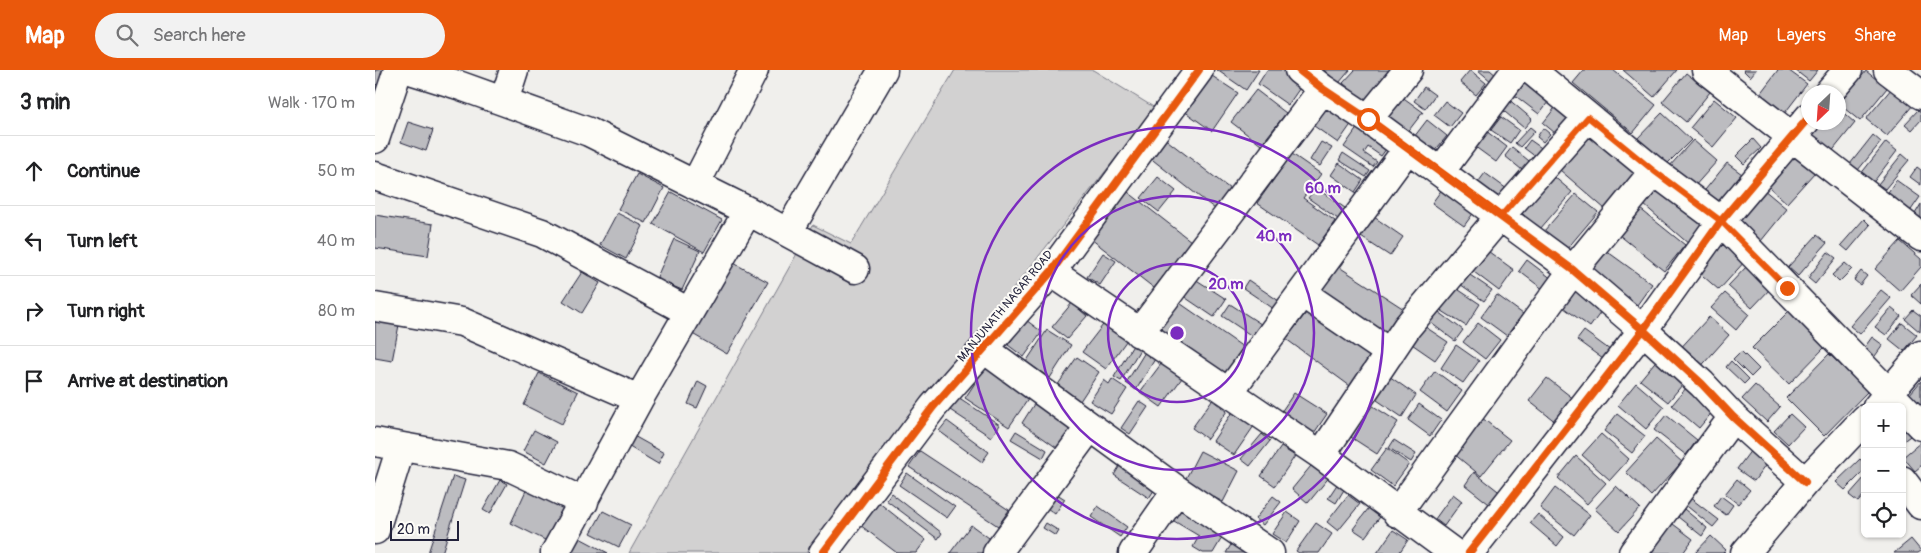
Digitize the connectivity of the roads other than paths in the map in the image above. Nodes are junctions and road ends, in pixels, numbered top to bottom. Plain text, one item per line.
1 (398, 70) edge
2 (410, 70) edge
3 (515, 70) edge
4 (754, 70) edge
5 (883, 70) edge
6 (1199, 70) edge
7 (1299, 70) edge
8 (1408, 70) edge
9 (1516, 70) edge
10 (1531, 70) edge
11 (1706, 70) edge
12 (1848, 70) edge
13 (1888, 70) edge
14 (1835, 85) edge
15 (1323, 89) junction
16 (1921, 95) edge
17 (503, 101) junction
18 (1588, 117) junction
19 (1368, 119) junction
20 (1800, 127) edge
21 (375, 139) edge
22 (1408, 148) junction
23 (1654, 171) junction
24 (1440, 172) junction
25 (375, 176) edge
26 (695, 185) junction
27 (748, 211) junction
28 (1501, 216) junction
29 (1721, 221) junction
30 (788, 232) junction
31 (1921, 237) edge
32 (855, 269) dead end
33 (1573, 270) junction
34 (1051, 272) junction
35 (1302, 293) junction
36 (375, 307) edge
37 (689, 312) junction
38 (1643, 330) junction
39 (1139, 333) junction
40 (984, 349) junction
41 (1390, 353) junction
42 (1921, 356) edge
43 (1229, 392) junction
44 (639, 399) junction
45 (1862, 403) edge
46 (1881, 403) edge
47 (1733, 417) junction
48 (1906, 423) edge
49 (1861, 425) edge
50 (1921, 426) edge
51 (1089, 427) junction
52 (388, 444) edge
53 (1321, 455) junction
54 (1805, 482) junction
55 (1906, 485) edge
56 (1177, 490) junction
57 (584, 502) junction
58 (1921, 504) edge
59 (1397, 513) junction
60 (375, 530) edge
61 (1267, 552) edge
62 (555, 553) edge
63 (823, 553) edge
64 (997, 553) edge
65 (1133, 553) edge
66 (1454, 553) edge
67 (1469, 553) edge
68 (1633, 553) edge
69 (1745, 553) edge

1 - 21 street
2 - 17 street
3 - 17 street
4 - 26 street
5 - 30 street
6 - 34 street, MANJUNATH NAGAR ROAD
7 - 15 street
8 - 19 street
9 - 24 street
10 - 18 street
11 - 20 street
12 - 14 street
13 - 16 street
15 - 19 street
15 - 39 street
17 - 26 street
18 - 23 street
18 - 28 street
19 - 22 street
20 - 29 street
20 - 31 street
22 - 24 street
22 - 35 street
23 - 29 street
23 - 33 street
24 - 28 street
25 - 37 street
26 - 27 street
27 - 30 street
27 - 37 street
28 - 33 street
28 - 41 street
29 - 38 street
29 - 45 street
30 - 32 street
33 - 38 street
33 - 59 street
34 - 39 street
34 - 40 street, MANJUNATH NAGAR ROAD
35 - 41 street
35 - 43 street
36 - 44 street
37 - 44 street
38 - 47 street
38 - 67 street
39 - 43 street
40 - 51 street
40 - 63 street, MANJUNATH NAGAR ROAD
41 - 53 street
42 - 46 street
43 - 53 street
44 - 57 street
47 - 54 street
47 - 68 street
48 - 50 street
49 - 54 street
51 - 56 street
51 - 64 street
52 - 57 street
52 - 60 street
53 - 59 street
54 - 69 street
55 - 58 street
56 - 61 street
56 - 65 street
57 - 62 street
59 - 66 street

